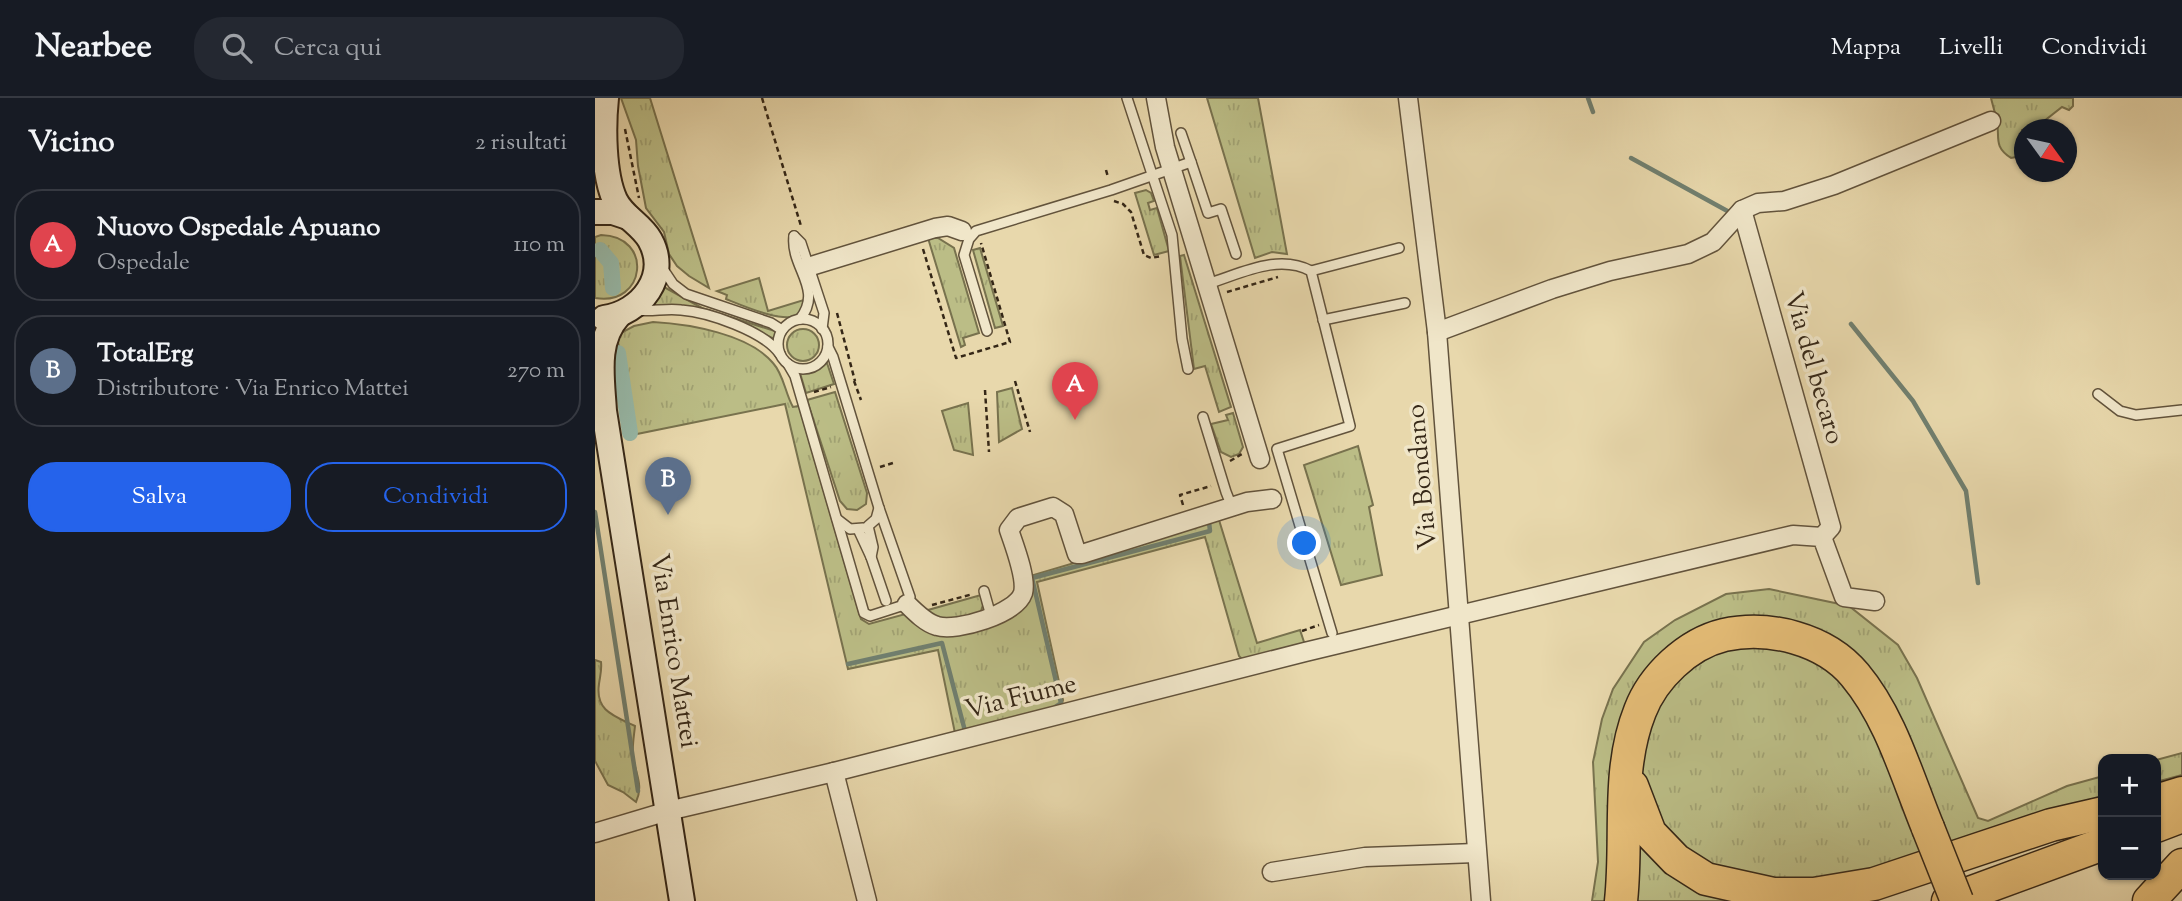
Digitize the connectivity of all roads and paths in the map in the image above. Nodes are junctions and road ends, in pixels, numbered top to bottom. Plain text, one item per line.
1 (606, 98) edge
2 (762, 98) edge
3 (1127, 98) edge
4 (1144, 98) edge
5 (1156, 98) edge
6 (1408, 98) edge
7 (623, 117) dead end
8 (1991, 121) dead end
9 (1181, 133) dead end
10 (1165, 148) junction
11 (1191, 162) junction
12 (1172, 168) junction
13 (1106, 170) dead end
14 (1152, 175) junction
15 (1111, 190) junction
16 (634, 208) junction
17 (1742, 210) junction
18 (595, 212) edge
19 (802, 230) dead end
20 (962, 231) dead end
21 (1399, 248) dead end
22 (1175, 253) junction
23 (1237, 254) dead end
24 (656, 258) junction
25 (808, 267) junction
26 (1311, 271) junction
27 (1285, 275) dead end
28 (1214, 289) junction
29 (1405, 303) dead end
30 (615, 314) edge
31 (800, 319) junction
32 (1323, 320) junction
33 (823, 328) junction
34 (782, 330) junction
35 (987, 331) dead end
36 (1437, 332) junction
37 (828, 347) junction
38 (780, 354) junction
39 (788, 364) junction
40 (1188, 369) dead end
41 (595, 379) edge
42 (1015, 381) dead end
43 (985, 390) dead end
44 (2098, 394) dead end
45 (2182, 410) edge
46 (604, 411) junction
47 (1203, 417) dead end
48 (1030, 432) dead end
49 (1245, 448) dead end
50 (989, 453) dead end
51 (1260, 459) dead end
52 (893, 463) dead end
53 (1218, 464) junction
54 (880, 467) dead end
55 (1272, 499) dead end
56 (1241, 504) junction
57 (1183, 506) dead end
58 (879, 508) junction
59 (837, 519) junction
60 (862, 528) junction
61 (1822, 537) junction
62 (984, 591) joint
63 (885, 601) dead end
64 (1875, 601) dead end
65 (907, 604) junction
66 (925, 607) dead end
67 (1460, 616) junction
68 (991, 617) junction
69 (1332, 633) dead end
70 (1626, 759) junction
71 (834, 772) junction
72 (2182, 793) edge
73 (2161, 799) edge
74 (668, 811) junction
75 (2098, 814) edge
76 (2182, 816) edge
77 (2098, 822) edge
78 (2161, 824) edge
79 (595, 833) edge
80 (2098, 846) edge
81 (1476, 853) junction
82 (2182, 865) edge
83 (1272, 872) dead end
84 (682, 901) edge
85 (867, 901) edge
86 (1481, 901) edge
87 (1621, 901) edge
88 (1888, 901) edge
89 (1948, 901) edge
90 (1957, 901) edge
91 (2149, 901) edge

1 - 16 main road
2 - 19 path
3 - 14 lane
4 - 10 street
5 - 10 street
6 - 36 street, Via Bondano
7 - 16 path
8 - 17 street
9 - 11 lane
10 - 12 street
11 - 12 lane
11 - 23 lane
12 - 14 lane
12 - 28 street
13 - 15 path
14 - 15 lane
14 - 22 lane
15 - 22 path
15 - 35 lane
16 - 18 main road
16 - 24 main road
17 - 36 street
17 - 61 street, Via del becaro
20 - 25 street
21 - 26 lane
22 - 40 lane
24 - 30 main road, Via Enrico Mattei
24 - 34 lane
25 - 31 lane
25 - 33 lane
26 - 28 lane
26 - 32 lane
27 - 28 path
28 - 51 street
29 - 32 lane
30 - 38 lane
30 - 46 main road, Via Enrico Mattei
31 - 33 lane
31 - 34 lane
32 - 69 lane
33 - 37 lane
34 - 38 lane
36 - 67 street, Via Bondano
37 - 39 lane
37 - 58 lane
38 - 39 lane
39 - 59 lane
41 - 46 main road, Via Enrico Mattei
42 - 48 path
43 - 50 path
44 - 45 lane
46 - 74 main road, Via Enrico Mattei
47 - 53 lane
49 - 53 path
52 - 54 path
53 - 56 lane
53 - 57 path
55 - 56 street
56 - 68 street
58 - 60 lane
58 - 65 lane
59 - 60 lane
59 - 65 lane
60 - 63 lane
61 - 64 street
61 - 67 street, Via Fiume
62 - 66 path
62 - 68 lane
65 - 68 street
67 - 71 street, Via Fiume
67 - 81 street, Via Bondano
70 - 75 highway
70 - 87 highway
70 - 90 highway, bridge
71 - 74 street, Via Fiume
71 - 85 street
72 - 73 highway
74 - 79 street, Via Fiume
74 - 84 main road, Via Enrico Mattei
76 - 78 highway
77 - 88 highway
80 - 89 highway
81 - 83 street
81 - 86 street, Via Bondano
82 - 91 highway

